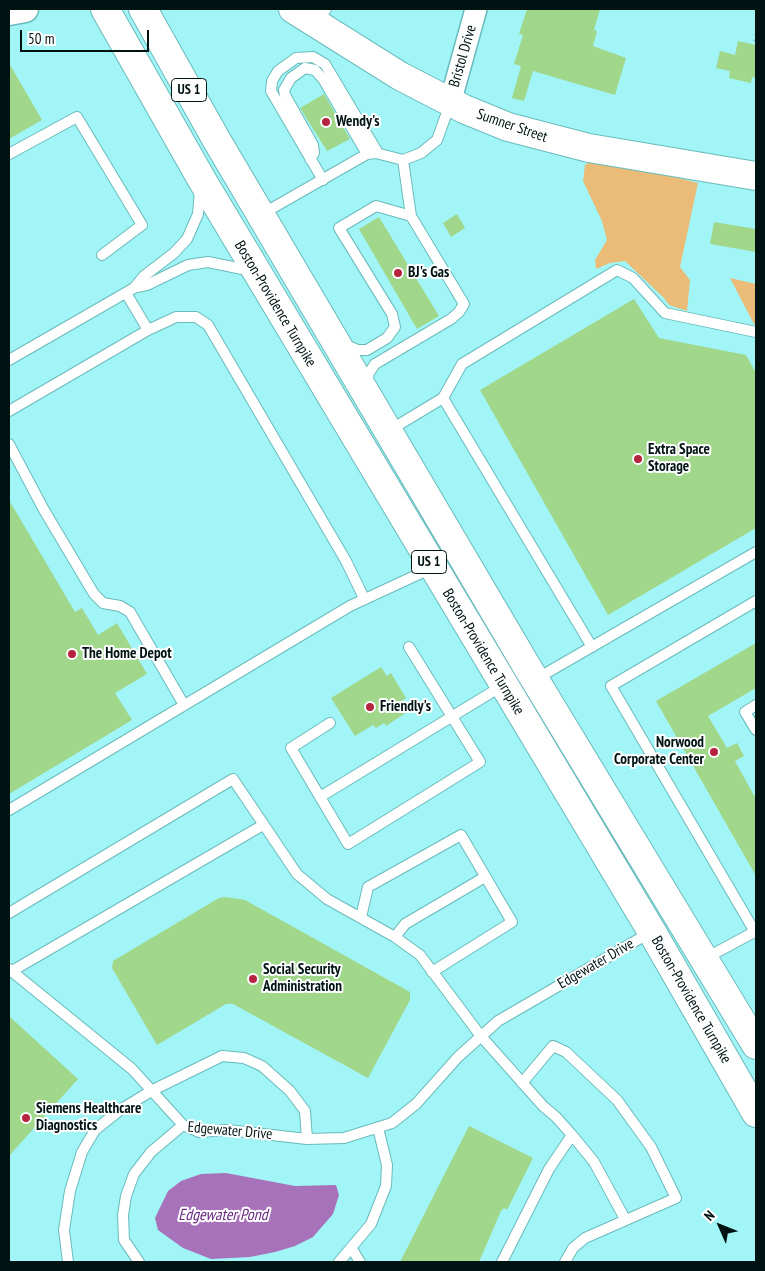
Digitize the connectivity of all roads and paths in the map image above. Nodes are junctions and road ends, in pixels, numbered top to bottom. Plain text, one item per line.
1 (25, 9) edge
2 (105, 9) edge
3 (143, 9) edge
4 (293, 9) edge
5 (476, 9) edge
6 (9, 12) edge
7 (321, 16) edge
8 (756, 34) edge
9 (756, 42) edge
10 (450, 103) junction
11 (378, 153) junction
12 (9, 154) edge
13 (366, 154) junction
14 (310, 159) junction
15 (403, 160) junction
16 (756, 176) edge
17 (202, 180) junction
18 (324, 180) junction
19 (262, 214) junction
20 (411, 216) junction
21 (102, 255) dead end
22 (256, 272) junction
23 (130, 290) junction
24 (148, 330) junction
25 (756, 332) edge
26 (334, 337) junction
27 (9, 360) edge
28 (367, 393) junction
29 (443, 398) junction
30 (9, 411) edge
31 (389, 431) junction
32 (9, 444) edge
33 (756, 552) edge
34 (433, 568) junction
35 (364, 598) junction
36 (756, 601) edge
37 (592, 647) junction
38 (409, 648) dead end
39 (536, 680) junction
40 (503, 686) junction
41 (184, 705) junction
42 (756, 705) edge
43 (451, 718) junction
44 (330, 723) dead end
45 (756, 730) edge
46 (320, 797) junction
47 (9, 810) edge
48 (263, 825) junction
49 (485, 876) junction
50 (9, 913) edge
51 (361, 917) junction
52 (756, 931) edge
53 (652, 932) junction
54 (395, 937) junction
55 (705, 959) junction
56 (10, 970) edge
57 (432, 972) junction
58 (480, 1035) junction
59 (756, 1045) edge
60 (522, 1084) junction
61 (153, 1090) junction
62 (756, 1113) edge
63 (183, 1125) junction
64 (378, 1128) junction
65 (572, 1135) junction
66 (307, 1139) junction
67 (624, 1219) junction
68 (352, 1249) junction
69 (135, 1261) edge
70 (68, 1262) edge
71 (339, 1262) edge
72 (360, 1262) edge
73 (502, 1262) edge
74 (565, 1262) edge

1 - 6 street
2 - 17 main road, Boston-Providence Turnpike / US 1
3 - 19 main road, Boston-Providence Turnpike / US 1
4 - 7 main road, Sumner Street
5 - 10 street, Bristol Drive
7 - 10 main road, Sumner Street
8 - 9 path
10 - 15 lane
10 - 16 main road, Sumner Street
11 - 13 lane
11 - 14 lane
11 - 15 lane
12 - 21 lane
13 - 14 lane
13 - 18 lane
14 - 18 lane
15 - 20 lane
17 - 22 main road, Boston-Providence Turnpike / US 1
17 - 23 lane
18 - 19 lane
19 - 26 main road, Boston-Providence Turnpike / US 1
20 - 26 lane
20 - 28 lane
22 - 23 lane
22 - 34 main road, Boston-Providence Turnpike / US 1
23 - 24 lane
23 - 27 lane
24 - 30 lane
24 - 35 lane
25 - 29 lane
26 - 28 main road, Boston-Providence Turnpike / US 1
28 - 31 main road, Boston-Providence Turnpike / US 1
29 - 31 lane
29 - 37 lane
31 - 39 main road, Boston-Providence Turnpike / US 1
32 - 41 lane
33 - 37 lane
34 - 35 lane
34 - 40 main road, Boston-Providence Turnpike / US 1
35 - 41 lane
36 - 52 lane
37 - 39 lane
38 - 43 lane
39 - 55 main road, Boston-Providence Turnpike / US 1
40 - 43 lane
40 - 53 main road, Boston-Providence Turnpike / US 1
41 - 47 lane
42 - 45 lane
43 - 46 lane
43 - 46 lane
44 - 46 lane
48 - 50 lane
48 - 51 lane
48 - 56 lane
49 - 51 lane
49 - 54 lane
49 - 57 lane
51 - 54 lane
52 - 55 lane
53 - 58 lane, Edgewater Drive
53 - 62 main road, Boston-Providence Turnpike / US 1
54 - 57 lane
55 - 59 main road, Boston-Providence Turnpike / US 1
56 - 61 lane
57 - 58 lane
58 - 60 lane
58 - 64 lane, Edgewater Drive
60 - 65 lane
60 - 67 lane
61 - 63 lane
61 - 66 lane
61 - 70 lane
63 - 66 lane, Edgewater Drive
63 - 69 lane, Edgewater Drive
64 - 66 lane, Edgewater Drive
64 - 68 lane
65 - 67 lane
65 - 73 lane
67 - 74 lane
68 - 71 lane
68 - 72 lane

